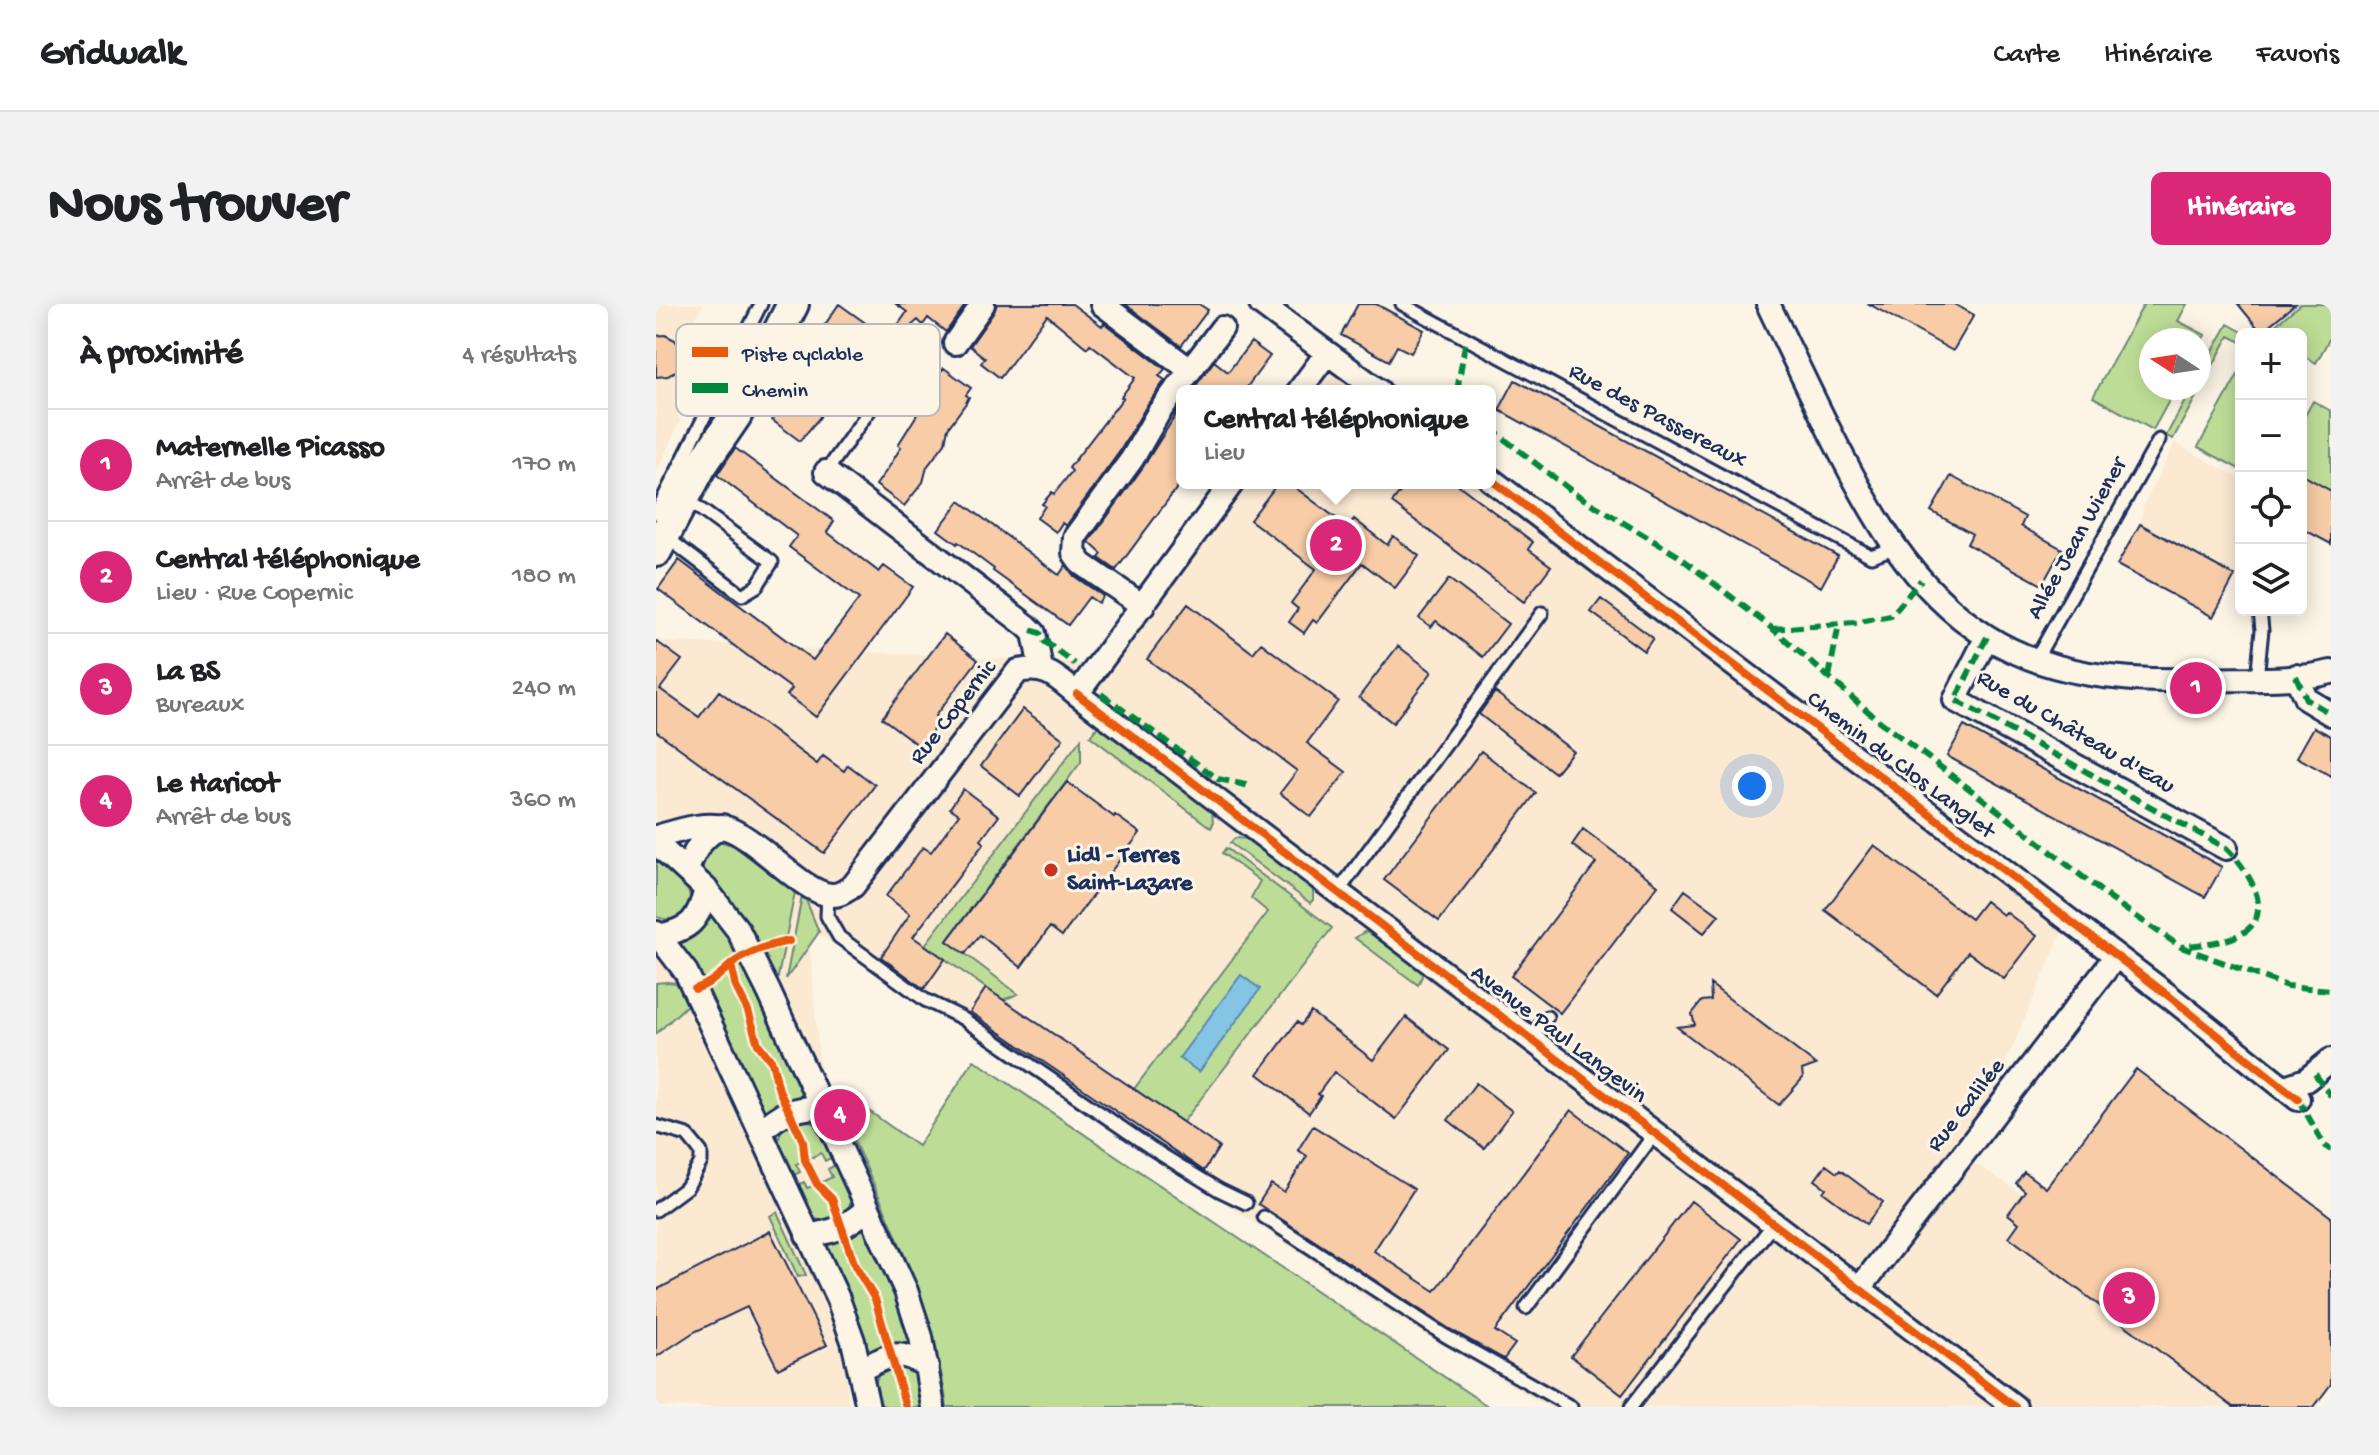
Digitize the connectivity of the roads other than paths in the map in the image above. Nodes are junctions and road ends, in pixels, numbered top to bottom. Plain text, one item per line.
1 (761, 304) edge
2 (793, 304) edge
3 (983, 304) edge
4 (1102, 304) edge
5 (1261, 304) edge
6 (1402, 304) edge
7 (1768, 304) edge
8 (752, 324) edge
9 (783, 324) edge
10 (1222, 328) dead end
11 (955, 343) dead end
12 (1327, 353) junction
13 (1190, 370) junction
14 (1179, 385) edge
15 (1303, 385) edge
16 (1371, 385) edge
17 (1176, 389) edge
18 (711, 416) edge
19 (735, 416) edge
20 (865, 416) edge
21 (2159, 440) dead end
22 (826, 472) joint
23 (1496, 484) edge
24 (1228, 489) edge
25 (684, 498) junction
26 (659, 533) edge
27 (1894, 548) junction
28 (1143, 606) junction
29 (1542, 613) dead end
30 (2261, 616) edge
31 (1987, 637) junction
32 (2036, 659) junction
33 (1041, 669) junction
34 (2331, 672) edge
35 (2296, 676) junction
36 (2257, 678) junction
37 (1077, 694) junction
38 (2331, 714) edge
39 (722, 826) junction
40 (656, 840) edge
41 (2226, 848) dead end
42 (687, 870) junction
43 (706, 889) junction
44 (1338, 892) junction
45 (828, 895) junction
46 (658, 935) edge
47 (2116, 956) junction
48 (1547, 1017) dead end
49 (1530, 1039) junction
50 (2331, 1060) edge
51 (820, 1106) junction
52 (656, 1126) edge
53 (761, 1131) junction
54 (1655, 1133) junction
55 (1246, 1203) dead end
56 (868, 1208) junction
57 (656, 1210) edge
58 (1264, 1217) dead end
59 (1774, 1222) junction
60 (807, 1235) junction
61 (1860, 1288) junction
62 (1526, 1308) dead end
63 (927, 1366) junction
64 (861, 1369) junction
65 (868, 1407) edge
66 (933, 1407) edge
67 (1571, 1407) edge
68 (1631, 1407) edge
69 (2015, 1407) edge

1 - 8 lane
2 - 9 street
3 - 11 street
4 - 13 street
5 - 12 street
6 - 27 lane, Rue des Passereaux
7 - 27 street, Rue du Château d'Eau
10 - 13 street
12 - 15 street
12 - 16 street
13 - 14 street
17 - 28 street
18 - 26 lane
19 - 25 street
20 - 22 lane
21 - 32 lane, Allée Jean Wiener
22 - 33 street
23 - 47 street, Chemin du Clos Langlet
24 - 28 street
25 - 26 street
25 - 26 lane
27 - 31 street, Rue du Château d'Eau
28 - 37 street
29 - 44 lane
30 - 36 lane
31 - 32 street, Rue du Château d'Eau
31 - 41 street, Rue du Château d'Eau
32 - 36 street, Rue du Château d'Eau
33 - 37 street
33 - 45 street, Rue Copernic
34 - 35 street, Rue du Château d'Eau
35 - 36 street, Rue du Château d'Eau
35 - 38 street
37 - 44 street, Avenue Paul Langevin
39 - 40 street
39 - 42 street
39 - 45 street
40 - 42 street
42 - 43 street
43 - 46 street
43 - 51 street
44 - 49 street, Avenue Paul Langevin
45 - 55 lane
46 - 53 street
47 - 50 street, Chemin du Clos Langlet
47 - 61 street, Rue Galilée
48 - 49 lane
49 - 54 street, Avenue Paul Langevin
51 - 53 street
51 - 56 street
52 - 57 lane
53 - 60 street
54 - 59 street, Avenue Paul Langevin
54 - 62 lane
56 - 60 street
56 - 63 street
58 - 67 lane
59 - 61 street, Avenue Paul Langevin
59 - 68 lane
60 - 64 street
61 - 69 street, Avenue Paul Langevin
63 - 64 street
63 - 66 street
64 - 65 street

